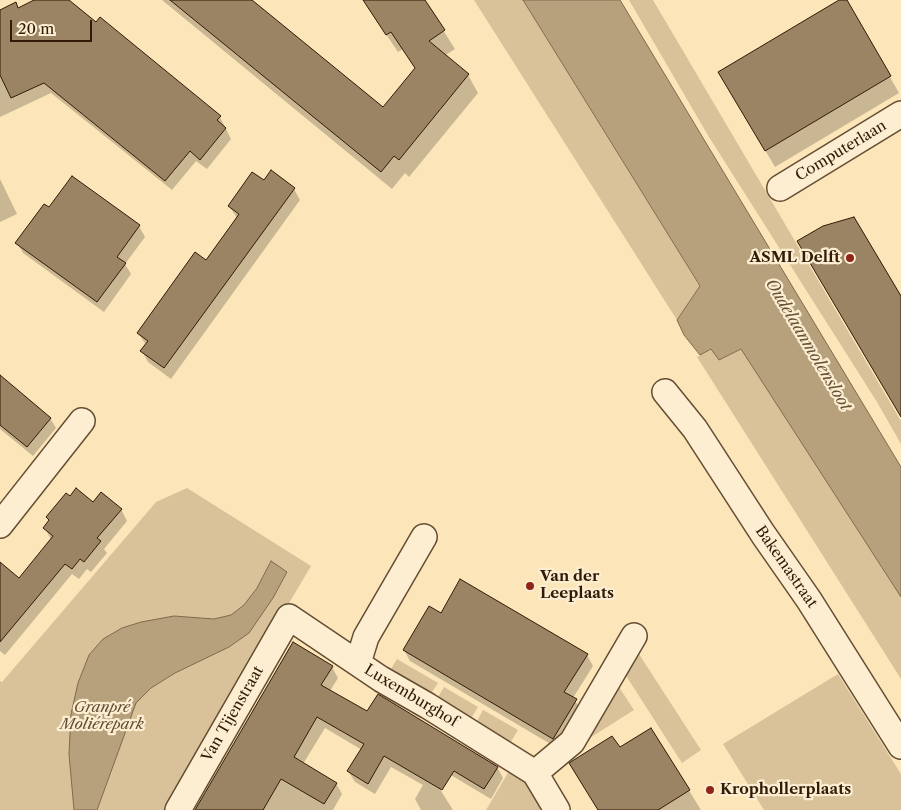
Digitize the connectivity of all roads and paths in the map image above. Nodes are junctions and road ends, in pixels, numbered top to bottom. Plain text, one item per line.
1 (901, 114) edge
2 (780, 188) dead end
3 (665, 392) dead end
4 (82, 421) dead end
5 (0, 525) edge
6 (424, 537) dead end
7 (289, 617) joint
8 (634, 636) dead end
9 (358, 663) junction
10 (901, 746) edge
11 (536, 773) junction
12 (178, 810) edge
13 (557, 810) edge

1 - 2 street, Computerlaan
3 - 10 street, Bakemastraat
4 - 5 street
6 - 9 street
7 - 9 street, Luxemburghof
7 - 12 street, Van Tijenstraat
8 - 11 street
9 - 11 street, Luxemburghof
11 - 13 street, Luxemburghof

